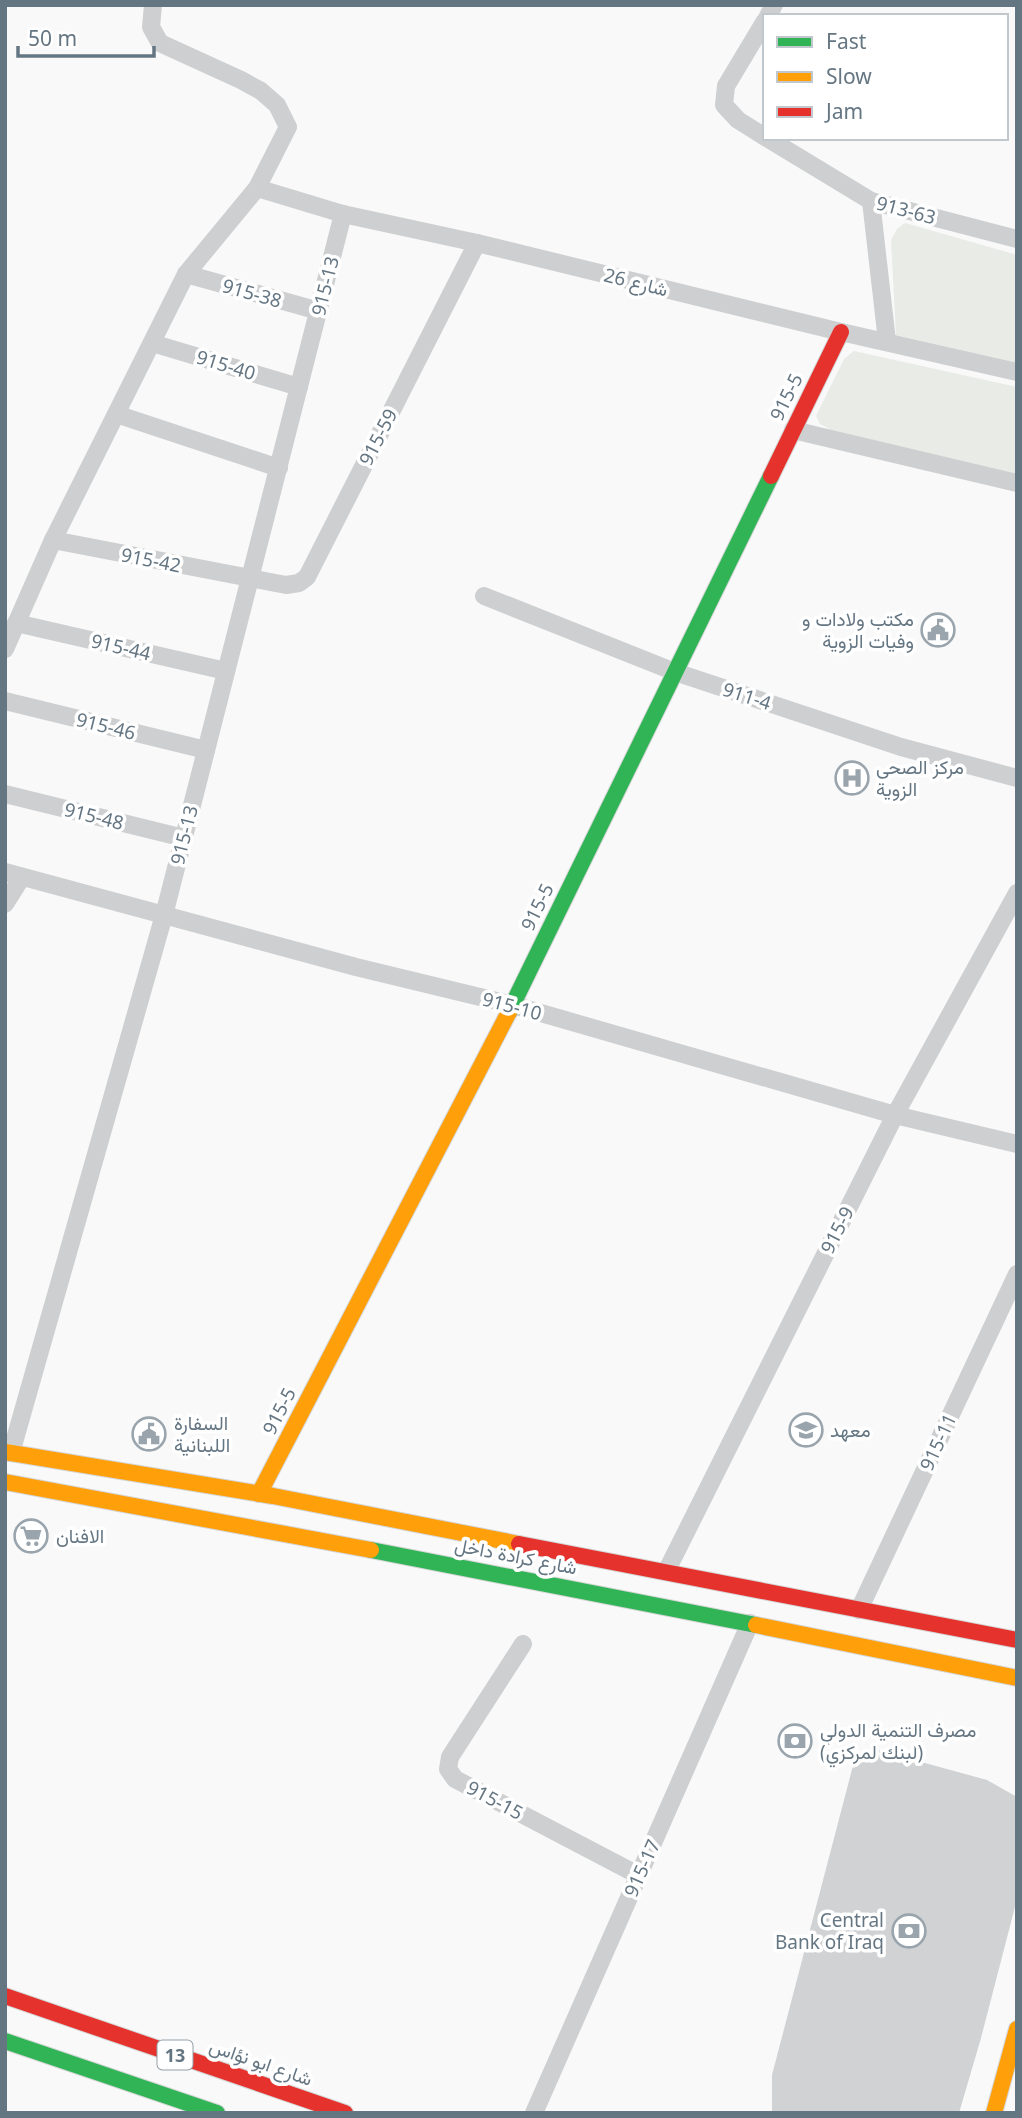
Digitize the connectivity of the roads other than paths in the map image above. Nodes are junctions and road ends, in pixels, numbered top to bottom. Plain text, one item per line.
1 (153, 5) edge
2 (763, 23) edge
3 (763, 135) edge
4 (771, 140) edge
5 (257, 188) junction
6 (870, 201) junction
7 (343, 214) junction
8 (1017, 239) edge
9 (477, 243) junction
10 (186, 274) junction
11 (318, 311) junction
12 (841, 332) junction
13 (887, 341) junction
14 (152, 343) junction
15 (1017, 372) edge
16 (299, 387) junction
17 (116, 414) junction
18 (793, 430) junction
19 (279, 468) junction
20 (1017, 483) edge
21 (52, 540) junction
22 (250, 580) junction
23 (484, 597) dead end
24 (16, 623) junction
25 (5, 649) edge
26 (226, 671) junction
27 (675, 673) junction
28 (5, 701) edge
29 (206, 750) junction
30 (1017, 778) edge
31 (5, 793) edge
32 (184, 838) junction
33 (14, 874) edge
34 (1017, 893) edge
35 (5, 904) edge
36 (164, 915) junction
37 (513, 1005) junction
38 (895, 1115) junction
39 (1017, 1144) edge
40 (1017, 1274) edge
41 (8, 1453) edge
42 (5, 1482) edge
43 (268, 1509) junction
44 (666, 1572) junction
45 (682, 1592) junction
46 (859, 1610) junction
47 (750, 1623) junction
48 (1017, 1640) edge
49 (523, 1644) dead end
50 (1017, 1678) edge
51 (638, 1875) junction
52 (5, 1996) edge
53 (1017, 2029) edge
54 (5, 2041) edge
55 (217, 2113) edge
56 (345, 2113) edge
57 (534, 2113) edge
58 (994, 2113) edge

1 - 5 street
2 - 3 street, 913-63
4 - 6 street, 913-63
5 - 7 street, شارع 26
5 - 10 street
6 - 8 street, 913-63
6 - 13 street
7 - 9 street, شارع 26
7 - 11 street, 915-13
9 - 12 street, شارع 26
9 - 22 street, 915-59
10 - 11 street, 915-38
10 - 14 street
11 - 16 street, 915-13
12 - 13 street, شارع 26
12 - 18 main road, 915-5
13 - 15 street, شارع 26
14 - 16 street, 915-40
14 - 17 street
16 - 19 street, 915-13
17 - 19 street
17 - 21 street
18 - 20 street
18 - 27 main road, 915-5
19 - 22 street, 915-13
21 - 22 street, 915-42
21 - 24 street
22 - 26 street, 915-13
23 - 27 street, 911-4
24 - 25 street
24 - 26 street, 915-44
26 - 29 street, 915-13
27 - 30 street, 911-4
27 - 37 main road, 915-5
28 - 29 street, 915-46
29 - 32 street, 915-13
31 - 32 street, 915-48
32 - 36 street, 915-13
33 - 35 street
33 - 36 street, 915-10
34 - 38 street, 915-9
36 - 37 street, 915-10
36 - 41 street, 915-13
37 - 38 street, 915-10
37 - 43 main road, 915-5
38 - 39 street, 915-10
38 - 44 street, 915-9
40 - 46 street, 915-11
41 - 43 main road, شارع كرادة داخل
42 - 43 main road, شارع كرادة داخل
43 - 44 main road, شارع كرادة داخل
43 - 45 main road, شارع كرادة داخل
44 - 45 main road, شارع كرادة داخل
45 - 46 main road, شارع كرادة داخل
45 - 47 main road, شارع كرادة داخل
46 - 48 main road, شارع كرادة داخل
47 - 50 main road, شارع كرادة داخل
47 - 51 street, 915-17
49 - 51 street, 915-15
51 - 57 street, 915-17
52 - 56 main road, شارع ابو نؤاس / 13
53 - 58 main road
54 - 55 main road, 13

